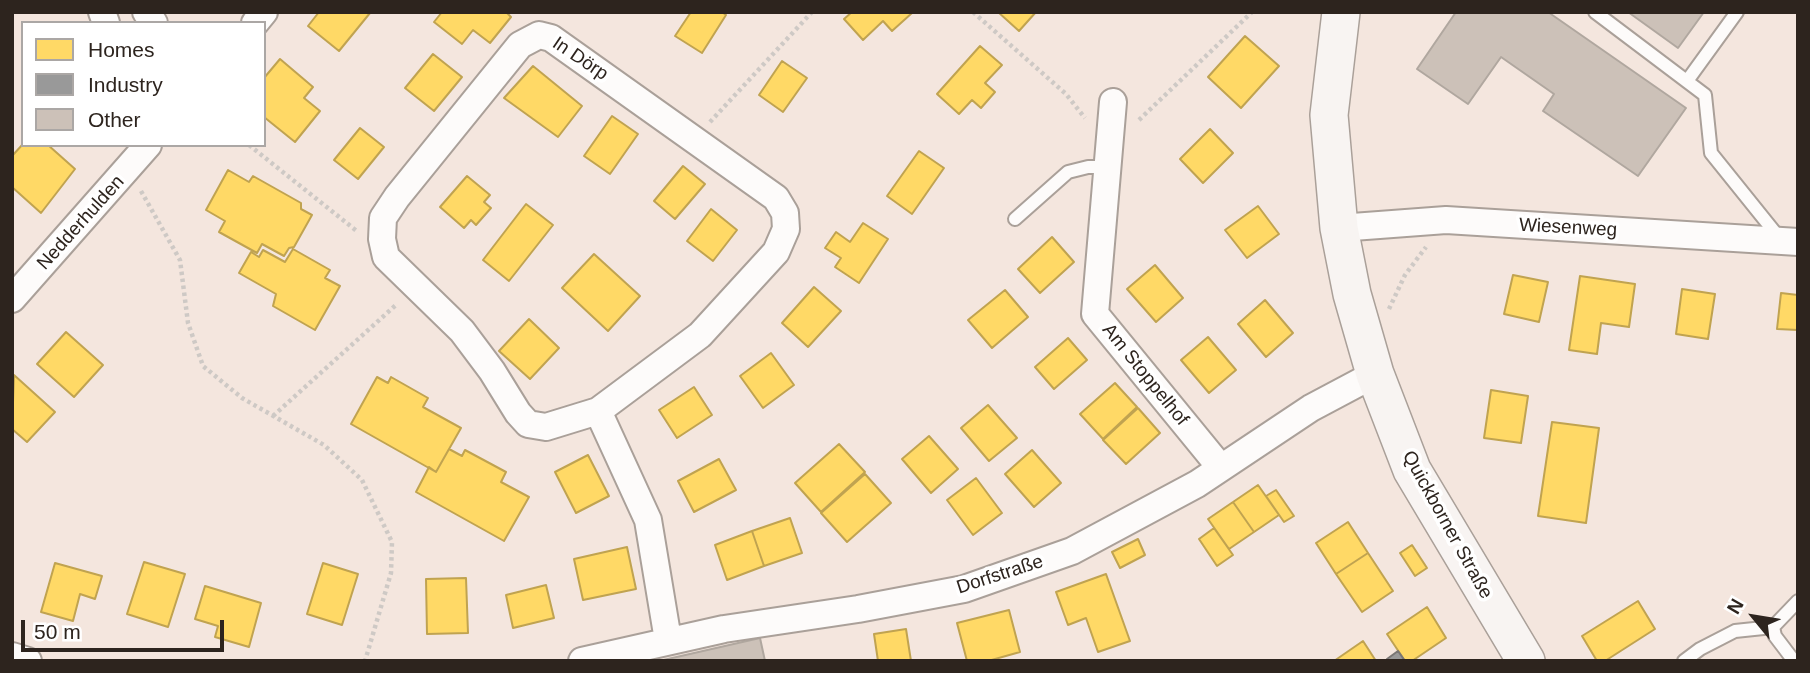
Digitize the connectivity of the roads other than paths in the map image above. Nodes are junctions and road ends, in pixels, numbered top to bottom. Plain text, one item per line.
1 (1341, 12) edge
2 (1595, 12) edge
3 (1737, 12) edge
4 (1687, 81) junction
5 (1113, 102) dead end
6 (146, 147) edge
7 (1109, 157) junction
8 (1015, 219) dead end
9 (1339, 228) junction
10 (1790, 241) edge
11 (12, 299) edge
12 (1371, 362) junction
13 (598, 411) junction
14 (1222, 468) junction
15 (1798, 601) edge
16 (1773, 627) junction
17 (668, 640) junction
18 (12, 656) edge
19 (28, 661) edge
20 (582, 661) edge
21 (1526, 661) edge
22 (1684, 661) edge
23 (1794, 661) edge

1 - 9 main road, Quickborner Straße
2 - 4 lane
3 - 4 lane
4 - 10 lane
5 - 7 street, Am Stoppelhof
6 - 11 street, Nedderhulden
7 - 8 lane
7 - 14 street, Am Stoppelhof
9 - 10 street, Wiesenweg
9 - 12 main road, Quickborner Straße
12 - 14 street, Dorfstraße
12 - 21 main road, Quickborner Straße
13 - 13 street, In Dörp
13 - 17 street
14 - 17 street, Dorfstraße
15 - 16 lane
16 - 22 lane
16 - 23 lane
17 - 20 street, Dorfstraße
18 - 19 street

